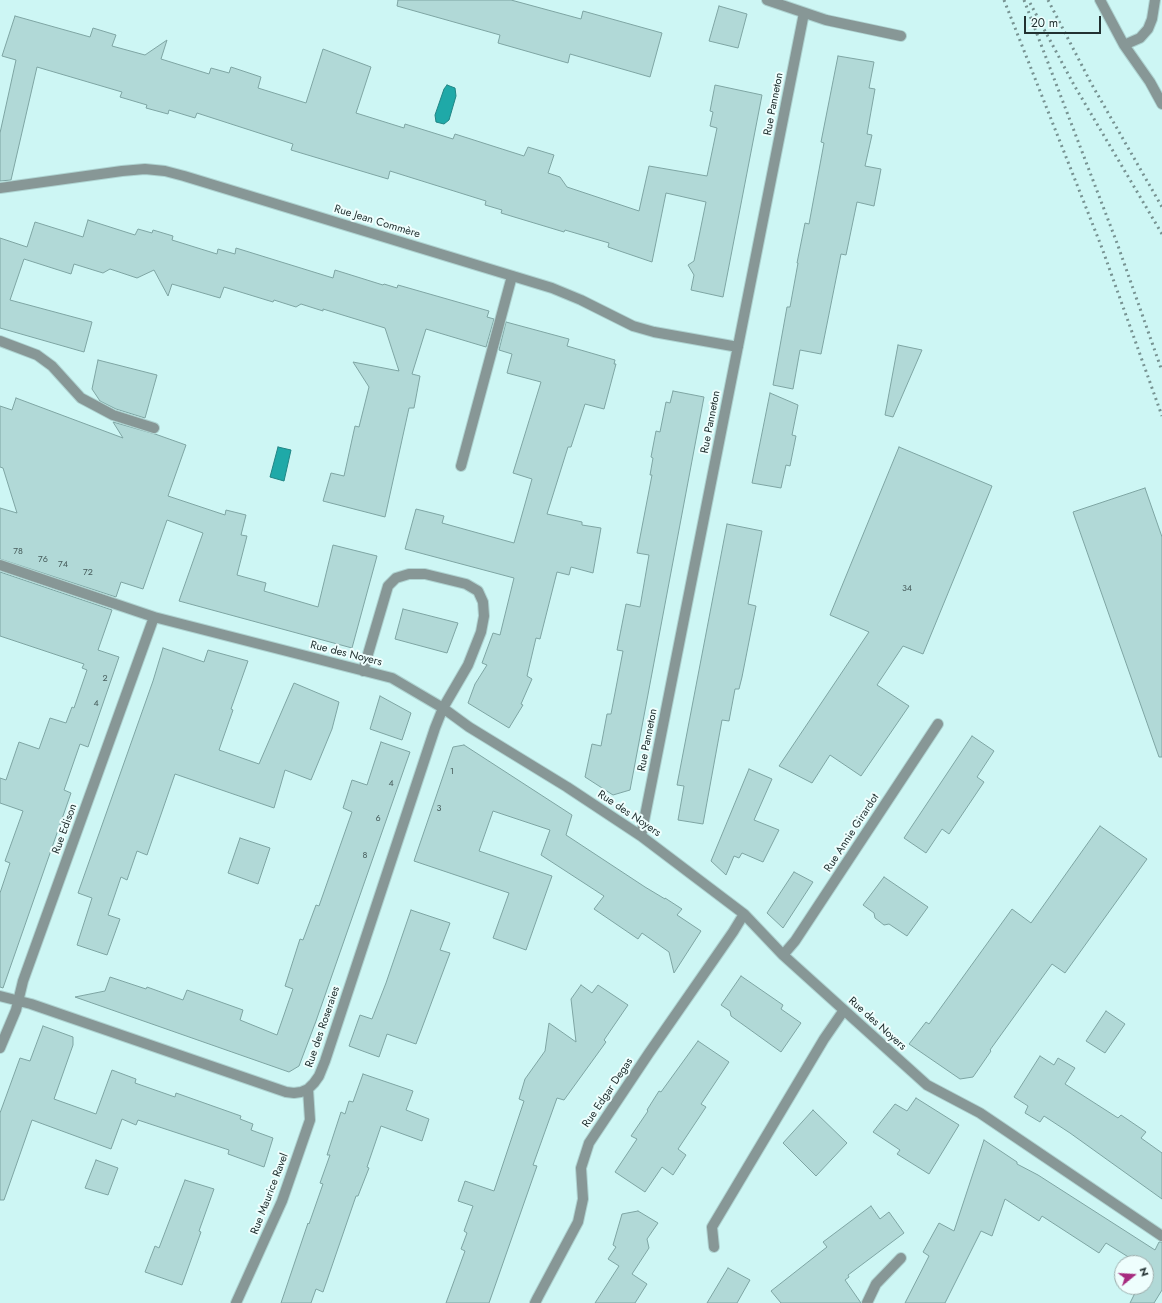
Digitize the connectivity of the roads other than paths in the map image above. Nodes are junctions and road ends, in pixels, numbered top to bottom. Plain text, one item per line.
1 (767, 0) edge
2 (1100, 0) edge
3 (1155, 0) edge
4 (800, 8) edge
5 (901, 36) dead end
6 (1124, 45) junction
7 (1162, 104) edge
8 (0, 188) edge
9 (512, 276) junction
10 (0, 341) edge
11 (738, 347) junction
12 (154, 428) dead end
13 (461, 466) dead end
14 (0, 565) edge
15 (154, 618) junction
16 (363, 671) junction
17 (443, 708) junction
18 (938, 724) dead end
19 (641, 836) junction
20 (744, 914) junction
21 (783, 955) junction
22 (0, 996) edge
23 (18, 1001) junction
24 (844, 1010) junction
25 (0, 1048) edge
26 (308, 1089) junction
27 (1162, 1236) edge
28 (714, 1247) dead end
29 (901, 1258) dead end
30 (236, 1303) edge
31 (536, 1303) edge
32 (867, 1303) edge

1 - 4 street
2 - 6 street
3 - 6 street
4 - 5 street
4 - 11 street, Rue Panneton
6 - 7 street
8 - 9 street, Rue Jean Commère
9 - 11 street, Rue Jean Commère
9 - 13 street
10 - 12 street
11 - 19 street, Rue Panneton
14 - 15 street, Rue des Noyers
15 - 16 street, Rue des Noyers
15 - 23 street, Rue Edison
16 - 17 street, Rue des Noyers
16 - 17 street, Rue des Roseraies
17 - 19 street, Rue des Noyers
17 - 26 street, Rue des Roseraies
18 - 21 street, Rue Annie Girardot
19 - 20 street, Rue des Noyers
20 - 21 street, Rue des Noyers
20 - 31 street, Rue Edgar Degas
21 - 24 street, Rue des Noyers
22 - 23 street
23 - 25 street, Rue Edison
23 - 26 street
24 - 27 street, Rue des Noyers
24 - 28 street
26 - 30 street, Rue Maurice Ravel
29 - 32 street

